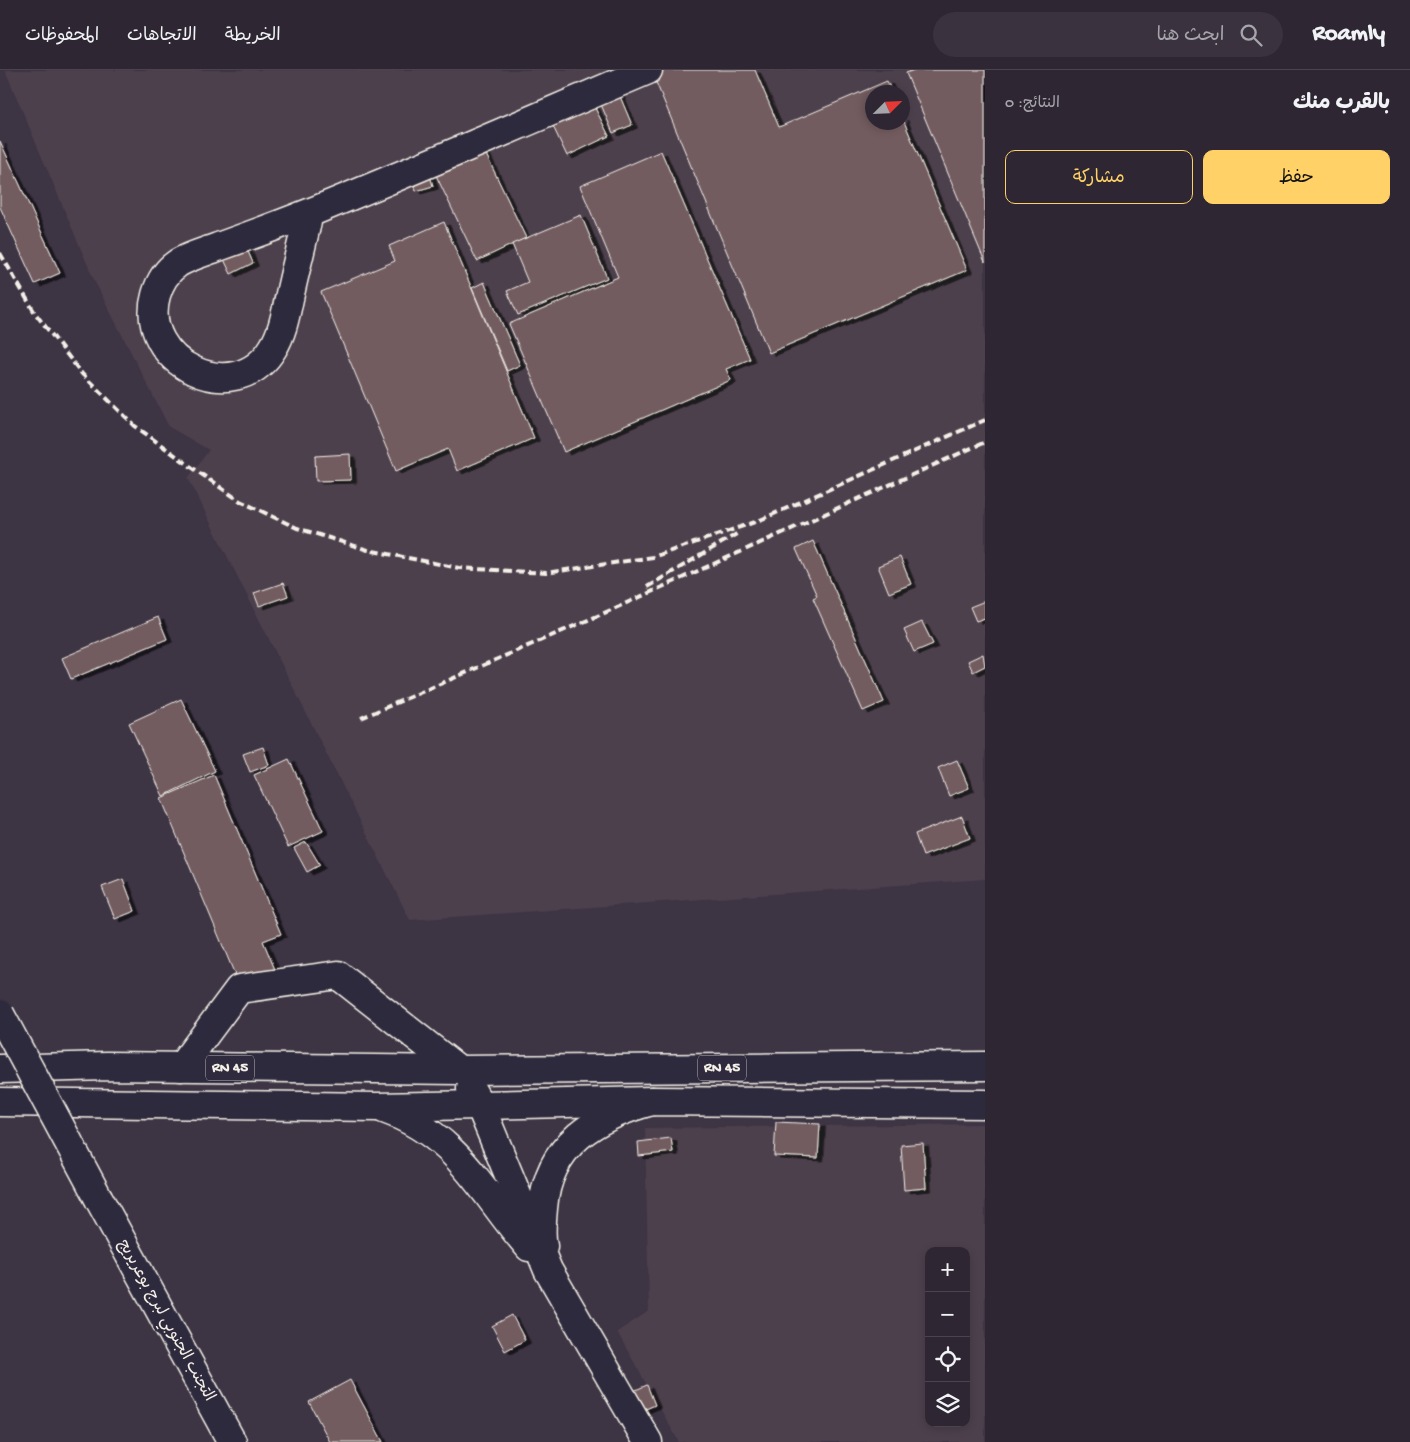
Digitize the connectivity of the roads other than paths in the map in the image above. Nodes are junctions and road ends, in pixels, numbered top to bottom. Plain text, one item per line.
1 (648, 70) edge
2 (309, 213) junction
3 (0, 1014) edge
4 (985, 1066) edge
5 (181, 1067) junction
6 (0, 1069) edge
7 (459, 1070) junction
8 (652, 1101) junction
9 (0, 1102) edge
10 (985, 1104) edge
11 (445, 1105) junction
12 (480, 1105) junction
13 (378, 1107) junction
14 (474, 1174) junction
15 (548, 1270) junction
16 (232, 1442) edge
17 (648, 1442) edge

1 - 2 main road
2 - 2 main road
3 - 16 main road, التجنب الجنوبي لبرج بوعريريج, bridge
4 - 7 main road, RN 45
5 - 6 main road, RN 45
5 - 7 main road, RN 45
5 - 7 main road
7 - 11 main road
7 - 12 main road
8 - 10 main road, RN 45
8 - 12 main road, RN 45
8 - 15 main road
9 - 13 main road, RN 45
11 - 12 main road, RN 45
11 - 13 main road, RN 45
11 - 14 main road
12 - 15 main road
13 - 14 main road
14 - 15 main road
15 - 17 main road

